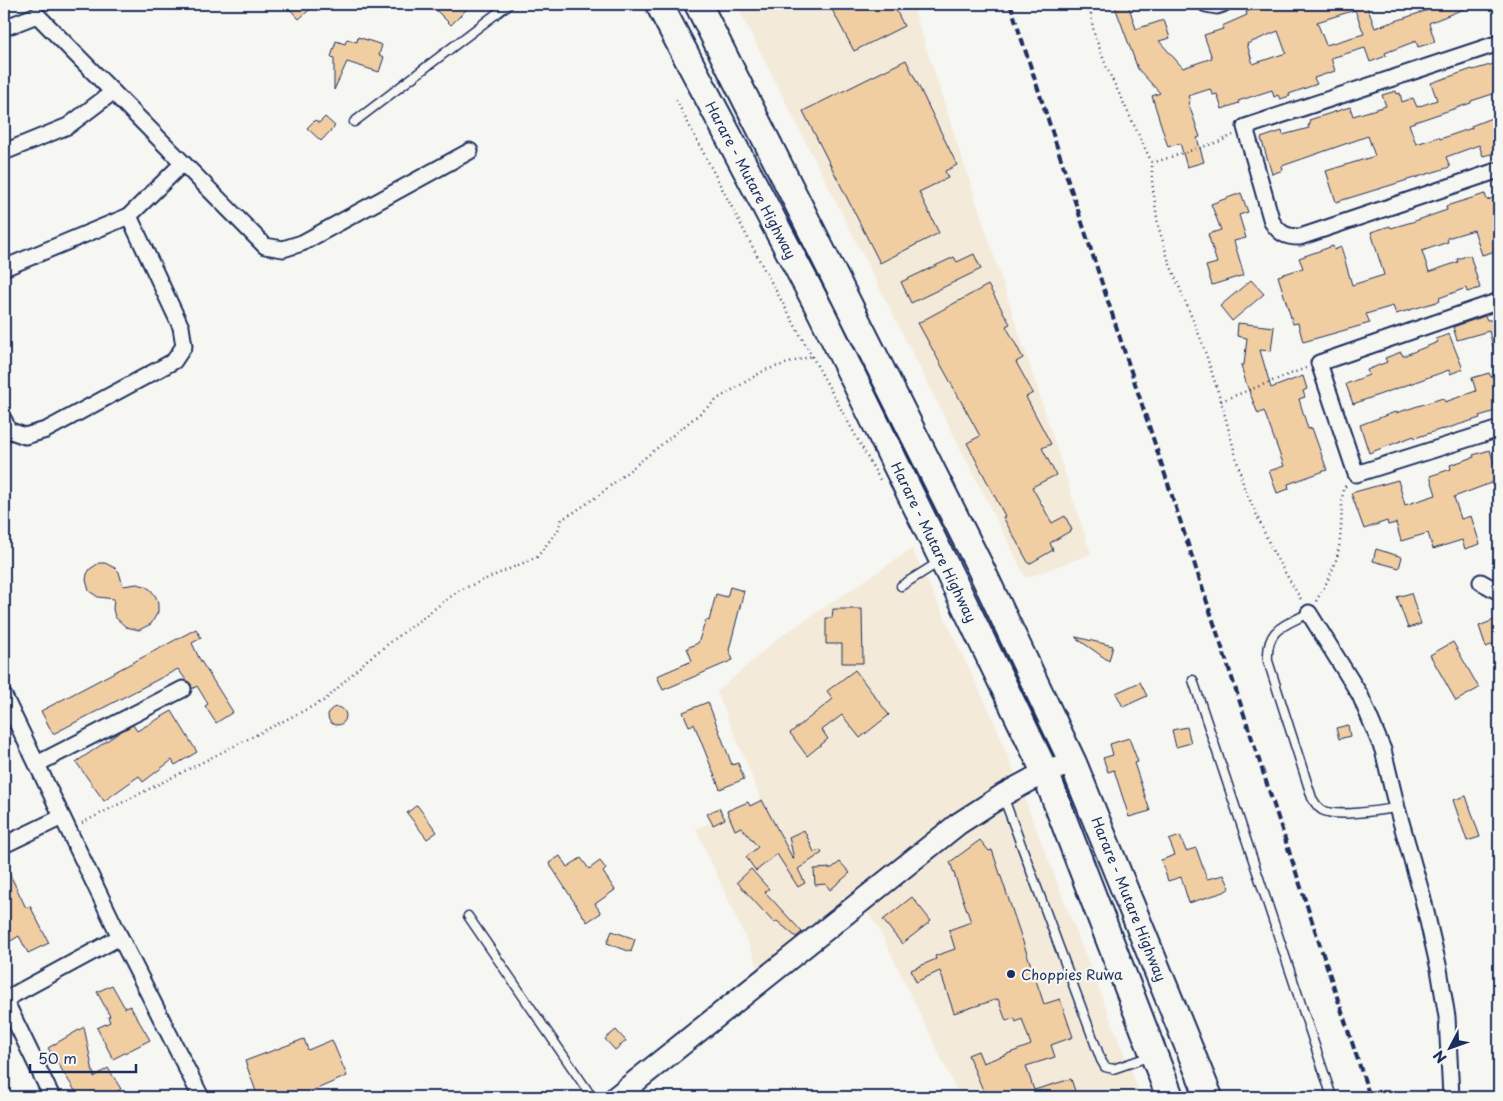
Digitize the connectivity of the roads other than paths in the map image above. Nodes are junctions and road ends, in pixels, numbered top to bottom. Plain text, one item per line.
1 (509, 4) edge
2 (659, 4) edge
3 (698, 4) edge
4 (1206, 4) edge
5 (1223, 4) edge
6 (4, 28) edge
7 (1499, 43) edge
8 (113, 92) junction
9 (354, 122) dead end
10 (470, 151) dead end
11 (4, 152) edge
12 (183, 163) junction
13 (1499, 170) edge
14 (129, 216) junction
15 (4, 268) edge
16 (1499, 301) edge
17 (4, 420) edge
18 (1499, 428) edge
19 (943, 560) junction
20 (1481, 582) dead end
21 (901, 586) dead end
22 (1499, 592) edge
23 (1309, 613) joint
24 (1194, 680) dead end
25 (183, 689) dead end
26 (4, 696) edge
27 (1073, 763) junction
28 (37, 764) junction
29 (1045, 772) junction
30 (1003, 795) junction
31 (1398, 808) junction
32 (65, 824) junction
33 (4, 845) edge
34 (468, 916) dead end
35 (120, 937) junction
36 (4, 1000) edge
37 (1153, 1055) junction
38 (52, 1097) edge
39 (201, 1097) edge
40 (592, 1097) edge
41 (616, 1097) edge
42 (1170, 1097) edge
43 (1209, 1097) edge
44 (1332, 1097) edge
45 (1451, 1097) edge

1 - 9 lane
2 - 19 highway, Harare - Mutare Highway
3 - 27 highway, Harare - Mutare Highway
4 - 5 street
6 - 8 street
7 - 13 street
8 - 11 street
8 - 12 street
10 - 12 street
12 - 14 street
14 - 15 street
14 - 17 street
16 - 18 street
19 - 21 lane
19 - 29 highway, Harare - Mutare Highway
20 - 22 street
23 - 31 street
23 - 31 lane
24 - 44 lane
25 - 28 street
26 - 28 street
27 - 29 street
27 - 43 highway, Harare - Mutare Highway
28 - 32 street
29 - 30 street
29 - 37 highway, Harare - Mutare Highway
30 - 37 lane
30 - 41 street
31 - 45 street
32 - 33 street
32 - 35 street
34 - 40 lane
35 - 36 street
35 - 39 street
36 - 38 street
37 - 42 highway, Harare - Mutare Highway

